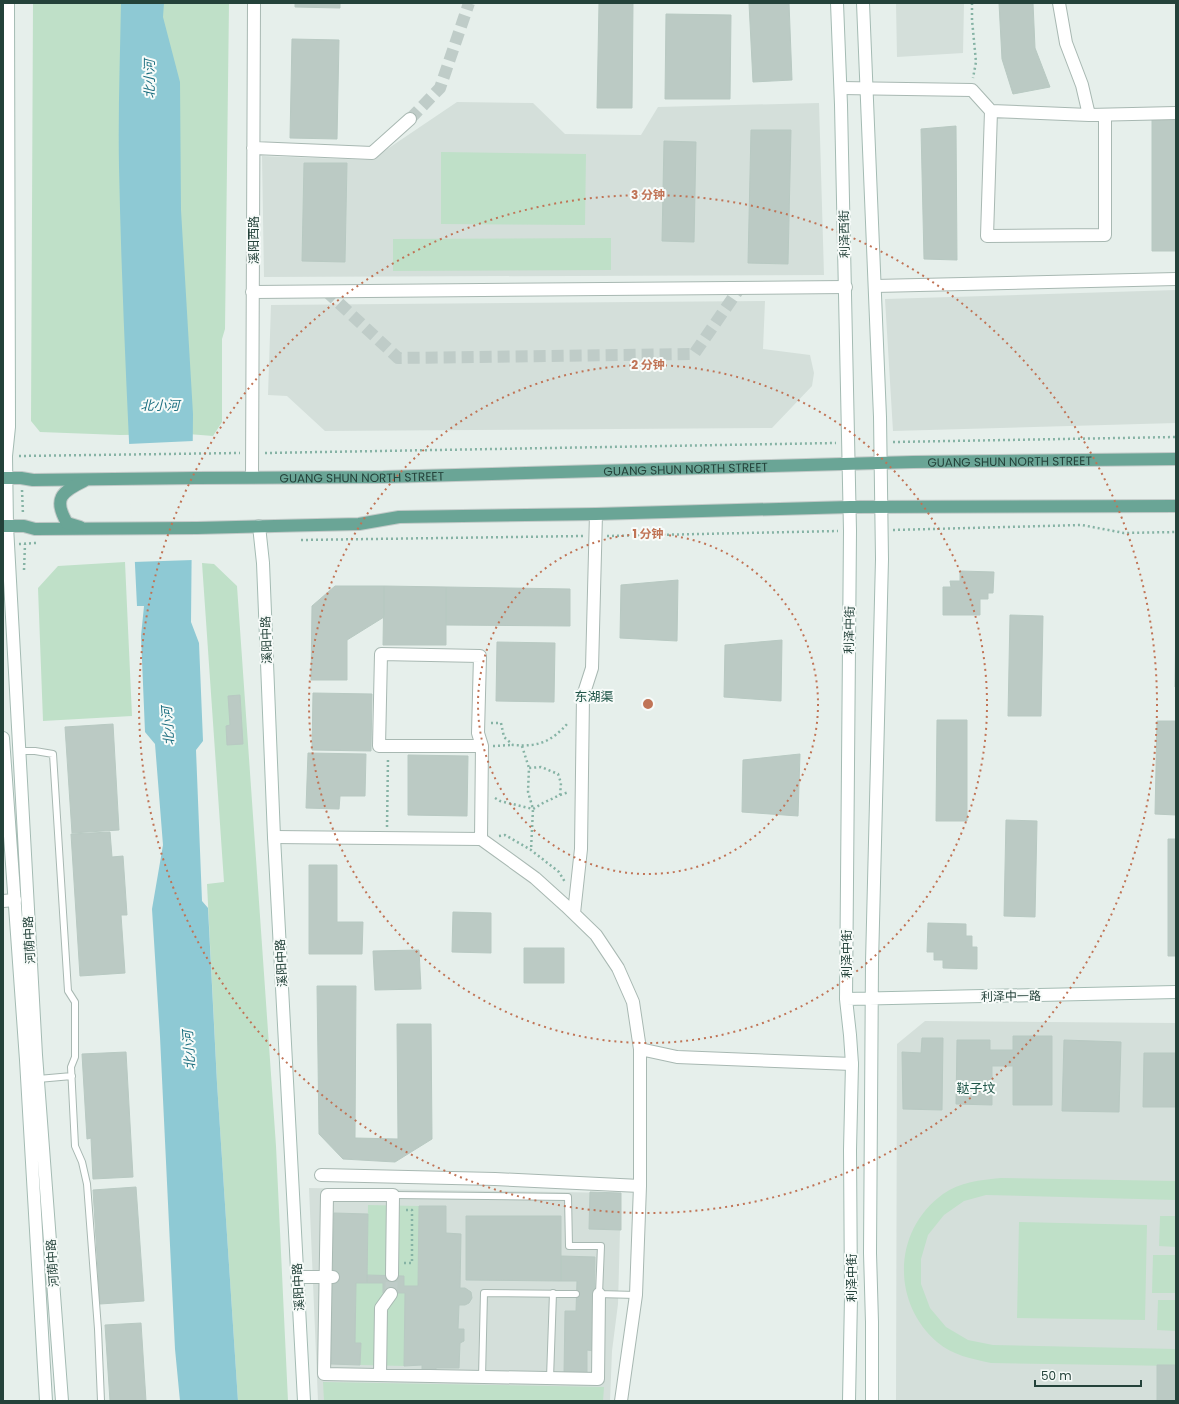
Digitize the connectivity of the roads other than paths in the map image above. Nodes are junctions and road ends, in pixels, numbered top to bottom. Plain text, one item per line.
1 (8, 3) edge
2 (254, 3) edge
3 (837, 3) edge
4 (863, 3) edge
5 (1059, 3) edge
6 (6, 62) edge
7 (841, 88) junction
8 (867, 88) junction
9 (991, 111) junction
10 (1176, 113) edge
11 (1089, 115) junction
12 (1105, 115) junction
13 (410, 119) tunnel mouth
14 (253, 148) junction
15 (1176, 279) edge
16 (875, 286) junction
17 (846, 287) junction
18 (252, 292) junction
19 (1176, 459) edge
20 (849, 464) junction
21 (881, 464) junction
22 (252, 477) junction
23 (4, 478) edge
24 (88, 479) junction
25 (1176, 506) edge
26 (850, 507) junction
27 (881, 507) junction
28 (596, 514) junction
29 (5, 526) edge
30 (259, 526) junction
31 (90, 529) junction
32 (3, 738) edge
33 (482, 746) junction
34 (19, 751) junction
35 (274, 837) junction
36 (481, 838) junction
37 (9, 900) edge
38 (574, 913) junction
39 (1176, 992) edge
40 (846, 999) junction
41 (872, 999) junction
42 (640, 1049) junction
43 (852, 1064) junction
44 (72, 1076) junction
45 (38, 1079) junction
46 (321, 1176) dead end
47 (640, 1186) junction
48 (393, 1195) junction
49 (392, 1275) tunnel mouth
50 (298, 1277) junction
51 (329, 1277) junction
52 (553, 1293) junction
53 (391, 1294) tunnel mouth
54 (576, 1294) dead end
55 (597, 1294) junction
56 (636, 1295) junction
57 (380, 1375) junction
58 (482, 1377) junction
59 (550, 1378) junction
60 (46, 1401) edge
61 (62, 1401) edge
62 (102, 1401) edge
63 (304, 1401) edge
64 (621, 1401) edge
65 (849, 1401) edge
66 (872, 1401) edge

1 - 6 street, 河荫中路
2 - 14 street, 溪阳西路
3 - 7 street, 利泽西街
4 - 8 street
5 - 11 street
6 - 23 street, 河荫中路
7 - 8 street
7 - 17 street, 利泽西街
8 - 9 street
8 - 16 street
9 - 11 street
9 - 12 street
10 - 12 street
11 - 12 street
13 - 14 street
14 - 18 street, 溪阳西路
15 - 16 street
16 - 21 street
17 - 18 street
17 - 20 street, 利泽西街
18 - 22 street, 溪阳西路
19 - 21 main road, GUANG SHUN NORTH STREET
20 - 21 main road, GUANG SHUN NORTH STREET
20 - 22 main road, GUANG SHUN NORTH STREET
20 - 26 street, 利泽西街
21 - 27 street, 利泽中街
22 - 24 main road, GUANG SHUN NORTH STREET
23 - 24 main road
23 - 29 street, 河荫中路
24 - 31 main road
25 - 27 main road
26 - 27 main road
26 - 28 main road
26 - 40 street, 利泽中街
27 - 41 street, 利泽中街
28 - 30 main road
28 - 38 street
29 - 31 main road
29 - 34 street, 河荫中路
30 - 31 main road
30 - 35 street, 溪阳中路
32 - 37 street, 河荫中路
33 - 33 street
33 - 36 street
34 - 44 lane
34 - 45 street, 河荫中路
35 - 36 street
35 - 50 street, 溪阳中路
36 - 38 street
37 - 60 street, 河荫中路
38 - 42 street
39 - 41 street, 利泽中一路
40 - 41 street, 利泽中一路
40 - 43 street, 利泽中街
41 - 66 street, 利泽中街
42 - 43 street
42 - 47 street
43 - 65 street, 利泽中街
44 - 45 lane
44 - 62 lane
45 - 61 street, 河荫中路
46 - 47 street
47 - 56 street
48 - 49 street
48 - 51 street
48 - 55 lane
50 - 51 street
50 - 63 street, 溪阳中路
51 - 57 street
52 - 54 lane
52 - 58 lane
52 - 59 lane
53 - 57 street
55 - 56 lane
55 - 59 street
56 - 64 street
57 - 58 street
58 - 59 street

